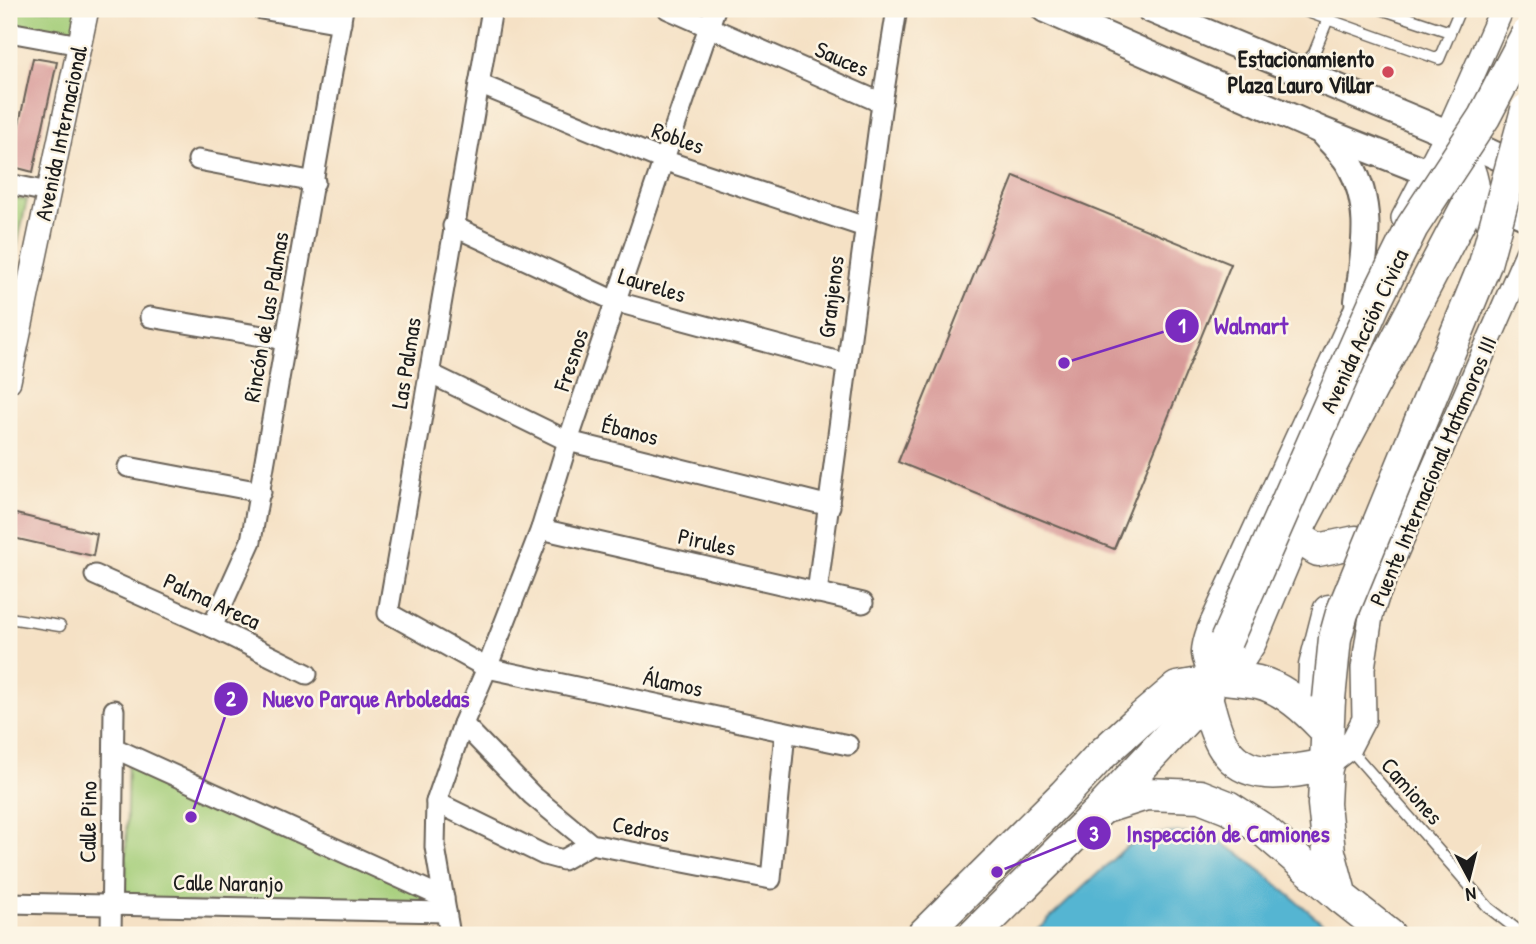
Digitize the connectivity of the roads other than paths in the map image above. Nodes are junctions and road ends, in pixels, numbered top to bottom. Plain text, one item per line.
1 (87, 9) edge
2 (261, 9) edge
3 (492, 9) edge
4 (668, 9) edge
5 (897, 9) edge
6 (1045, 9) edge
7 (1150, 9) edge
8 (1299, 9) edge
9 (1381, 9) edge
10 (1394, 9) edge
11 (1460, 9) edge
12 (1502, 9) edge
13 (1329, 14) edge
14 (342, 16) edge
15 (712, 17) edge
16 (1451, 30) junction
17 (9, 32) edge
18 (1527, 35) edge
19 (80, 45) junction
20 (1314, 53) junction
21 (1481, 53) junction
22 (1280, 63) junction
23 (1325, 82) junction
24 (478, 84) junction
25 (882, 103) junction
26 (1527, 110) edge
27 (1527, 126) edge
28 (1320, 130) junction
29 (1447, 133) junction
30 (198, 160) dead end
31 (663, 160) junction
32 (1527, 170) edge
33 (1427, 172) junction
34 (315, 182) junction
35 (9, 184) edge
36 (1527, 189) edge
37 (48, 192) junction
38 (1487, 199) junction
39 (1527, 217) edge
40 (453, 226) junction
41 (865, 228) junction
42 (1527, 253) edge
43 (1358, 301) junction
44 (617, 302) junction
45 (150, 317) dead end
46 (286, 340) junction
47 (847, 363) junction
48 (429, 373) junction
49 (9, 381) edge
50 (568, 441) junction
51 (128, 467) dead end
52 (261, 492) junction
53 (830, 506) junction
54 (541, 529) junction
55 (1297, 530) junction
56 (1356, 542) junction
57 (95, 575) dead end
58 (817, 593) junction
59 (863, 603) dead end
60 (9, 618) edge
61 (60, 626) dead end
62 (212, 627) junction
63 (487, 668) junction
64 (307, 674) dead end
65 (1210, 685) junction
66 (114, 710) dead end
67 (463, 724) junction
68 (785, 732) junction
69 (1329, 732) junction
70 (848, 745) dead end
71 (114, 748) junction
72 (436, 802) junction
73 (1103, 807) junction
74 (591, 844) junction
75 (1341, 897) junction
76 (9, 903) edge
77 (111, 904) junction
78 (445, 905) junction
79 (111, 935) edge
80 (450, 935) edge
81 (923, 935) edge
82 (974, 935) edge
83 (1389, 935) edge
84 (1524, 935) edge

1 - 19 street, Avenida Internacional
2 - 14 street
3 - 24 street, Las Palmas
4 - 15 street, Sauces
5 - 25 street, Granjenos
6 - 28 main road
7 - 22 main road
8 - 13 lane
9 - 16 lane
10 - 16 lane
11 - 16 lane
12 - 21 street
13 - 16 lane
13 - 20 lane
14 - 34 street, Rincón de las Palmas
15 - 25 street, Sauces
15 - 31 street, Fresnos
17 - 19 street
18 - 65 highway, Avenida Acción Civica, bridge
19 - 37 street, Avenida Internacional
20 - 22 lane
20 - 23 lane
21 - 27 street
21 - 29 street
22 - 23 main road
23 - 29 main road
24 - 31 street, Robles
24 - 40 street, Las Palmas
25 - 41 street, Granjenos
26 - 69 highway, bridge
28 - 33 main road
28 - 43 main road
29 - 32 main road
29 - 33 street
29 - 38 highway
30 - 34 street
31 - 41 street, Robles
31 - 44 street, Fresnos
33 - 38 main road
33 - 43 street
34 - 46 street, Rincón de las Palmas
35 - 37 street
36 - 38 highway
37 - 49 street, Avenida Internacional
38 - 39 main road
38 - 55 highway
38 - 56 highway
40 - 44 street, Laureles
40 - 48 street, Las Palmas
41 - 47 street, Granjenos
42 - 69 street, Puente Internacional Matamoros III
43 - 65 street
44 - 47 street, Laureles
44 - 50 street, Fresnos
45 - 46 street
46 - 52 street, Rincón de las Palmas
47 - 53 street, Granjenos
48 - 50 street, Ébanos
48 - 63 street, Las Palmas
50 - 53 street, Ébanos
50 - 54 street, Fresnos
51 - 52 street
52 - 62 street, Rincón de las Palmas
53 - 58 street, Granjenos
54 - 58 street, Pirules
54 - 63 street, Fresnos
55 - 56 highway
55 - 65 highway
56 - 69 highway
57 - 62 street, Palma Areca
58 - 59 street, Pirules
60 - 61 lane
62 - 64 street, Palma Areca
63 - 67 street, Fresnos
63 - 68 street, Álamos
65 - 69 highway
65 - 69 highway
65 - 73 highway
65 - 81 highway
66 - 71 street, Calle Pino
67 - 72 street, Fresnos
67 - 74 street, Cedros
68 - 70 street, Álamos
68 - 74 street, Cedros
69 - 75 highway, Puente Internacional Matamoros III
69 - 84 lane, Camiones
71 - 77 street, Calle Pino
71 - 78 street
72 - 74 street
72 - 78 street, Fresnos
73 - 75 highway
73 - 82 highway
75 - 83 highway
76 - 77 street, Calle Naranjo
77 - 78 street, Calle Naranjo
77 - 79 street, Calle Pino
78 - 80 street, Fresnos

